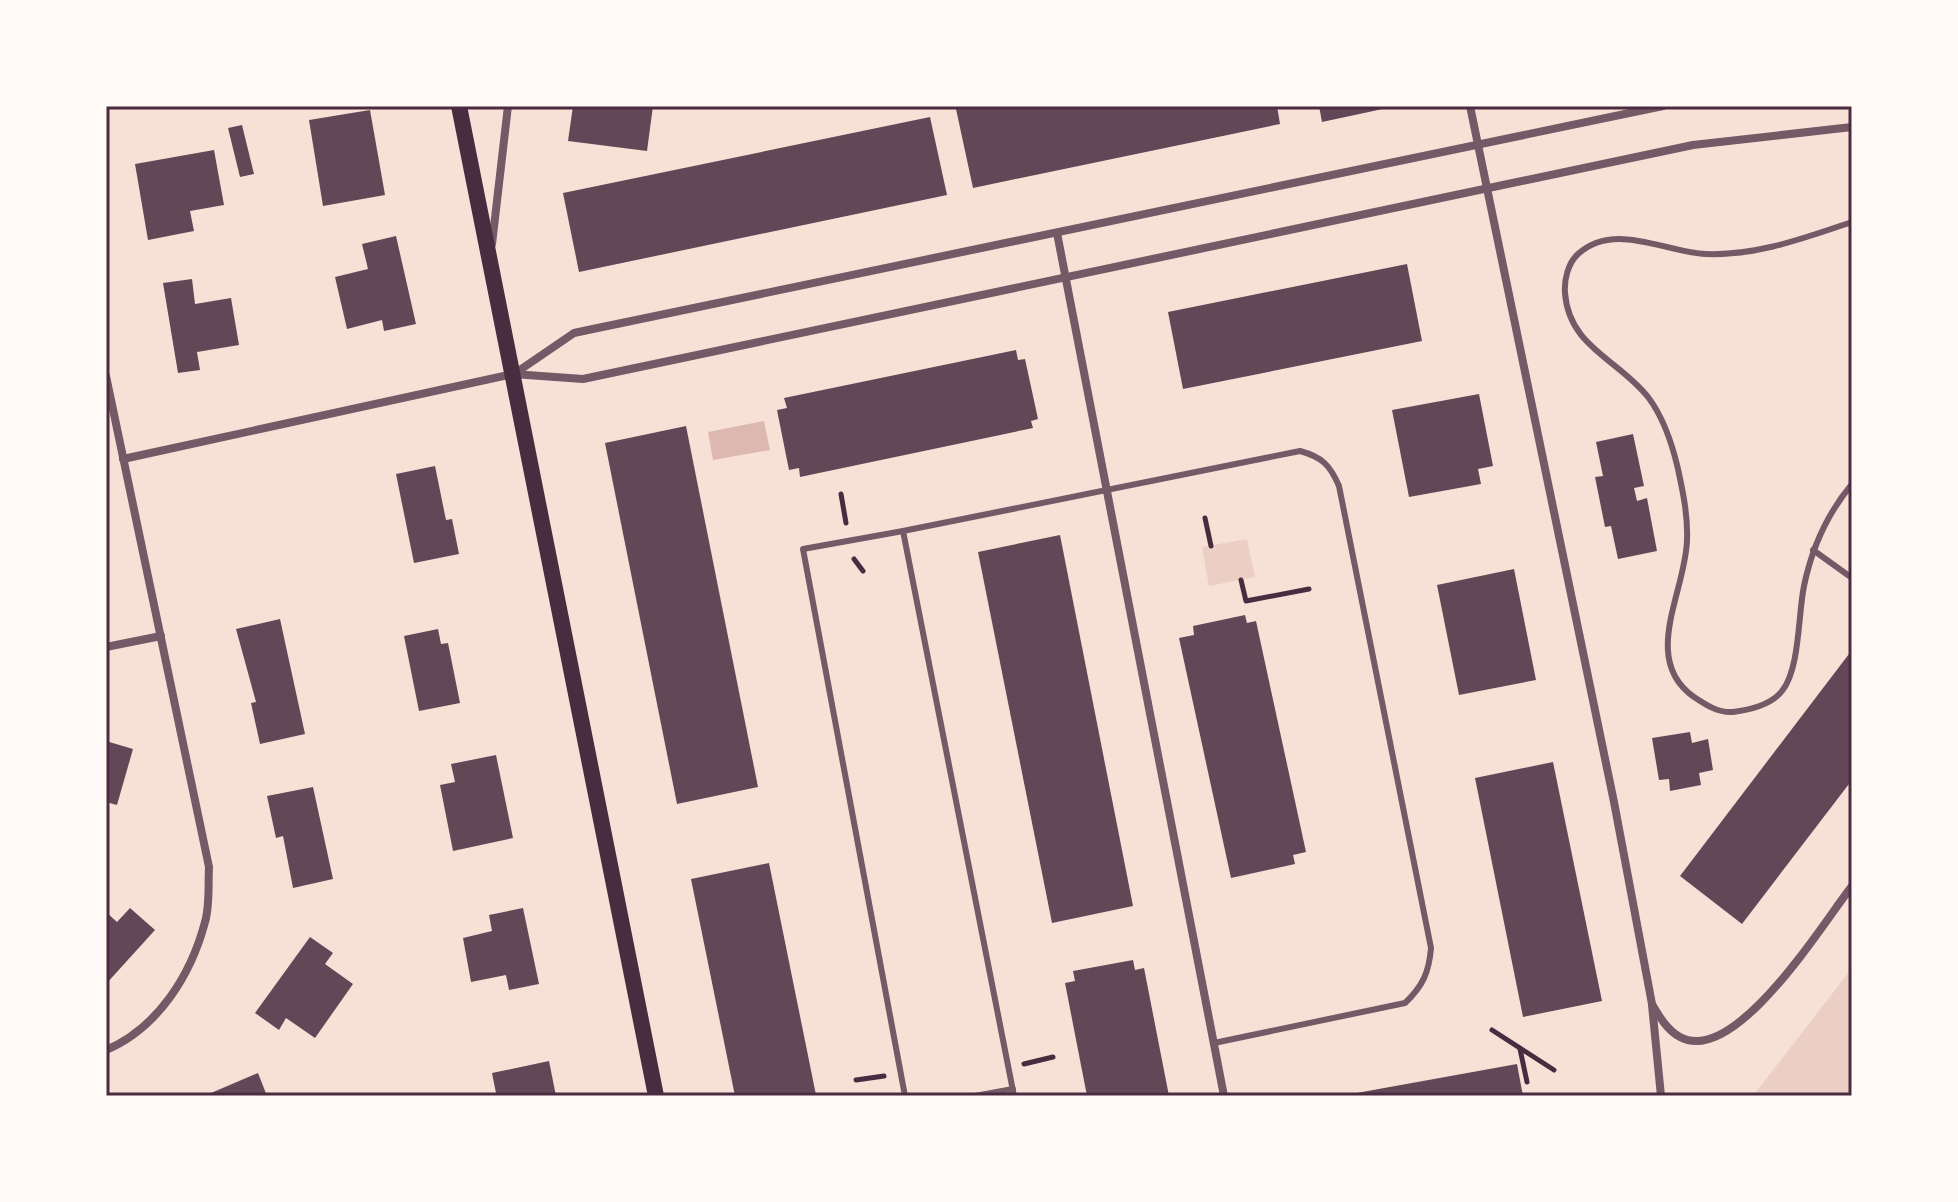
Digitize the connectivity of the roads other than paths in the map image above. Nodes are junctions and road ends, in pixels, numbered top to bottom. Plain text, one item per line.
1 (459, 106) edge
2 (508, 106) edge
3 (1470, 106) edge
4 (1663, 106) edge
5 (1852, 127) edge
6 (1478, 145) junction
7 (1486, 191) junction
8 (1852, 222) edge
9 (1057, 233) junction
10 (490, 260) junction
11 (1065, 278) junction
12 (513, 374) junction
13 (106, 376) edge
14 (123, 459) junction
15 (1852, 484) edge
16 (1107, 489) junction
17 (903, 531) junction
18 (1813, 550) junction
19 (1852, 578) edge
20 (161, 636) junction
21 (106, 647) edge
22 (1852, 886) edge
23 (1652, 1004) junction
24 (1214, 1043) junction
25 (106, 1050) edge
26 (1014, 1092) edge
27 (656, 1096) edge
28 (905, 1096) edge
29 (975, 1096) edge
30 (1224, 1096) edge
31 (1661, 1096) edge

1 - 10 main road
2 - 10 street
3 - 6 street
4 - 6 street
5 - 7 street
6 - 7 street
6 - 9 street
7 - 11 street
7 - 23 street
8 - 18 lane
9 - 11 street
9 - 12 street
10 - 12 main road
11 - 12 street
11 - 16 street
12 - 14 street
12 - 27 main road
13 - 14 street
14 - 20 street
15 - 18 lane
16 - 17 lane
16 - 24 street
16 - 24 lane
17 - 26 lane
17 - 28 lane
18 - 19 lane
20 - 21 street
20 - 25 street
22 - 23 street
23 - 31 street
24 - 30 street
26 - 29 lane

